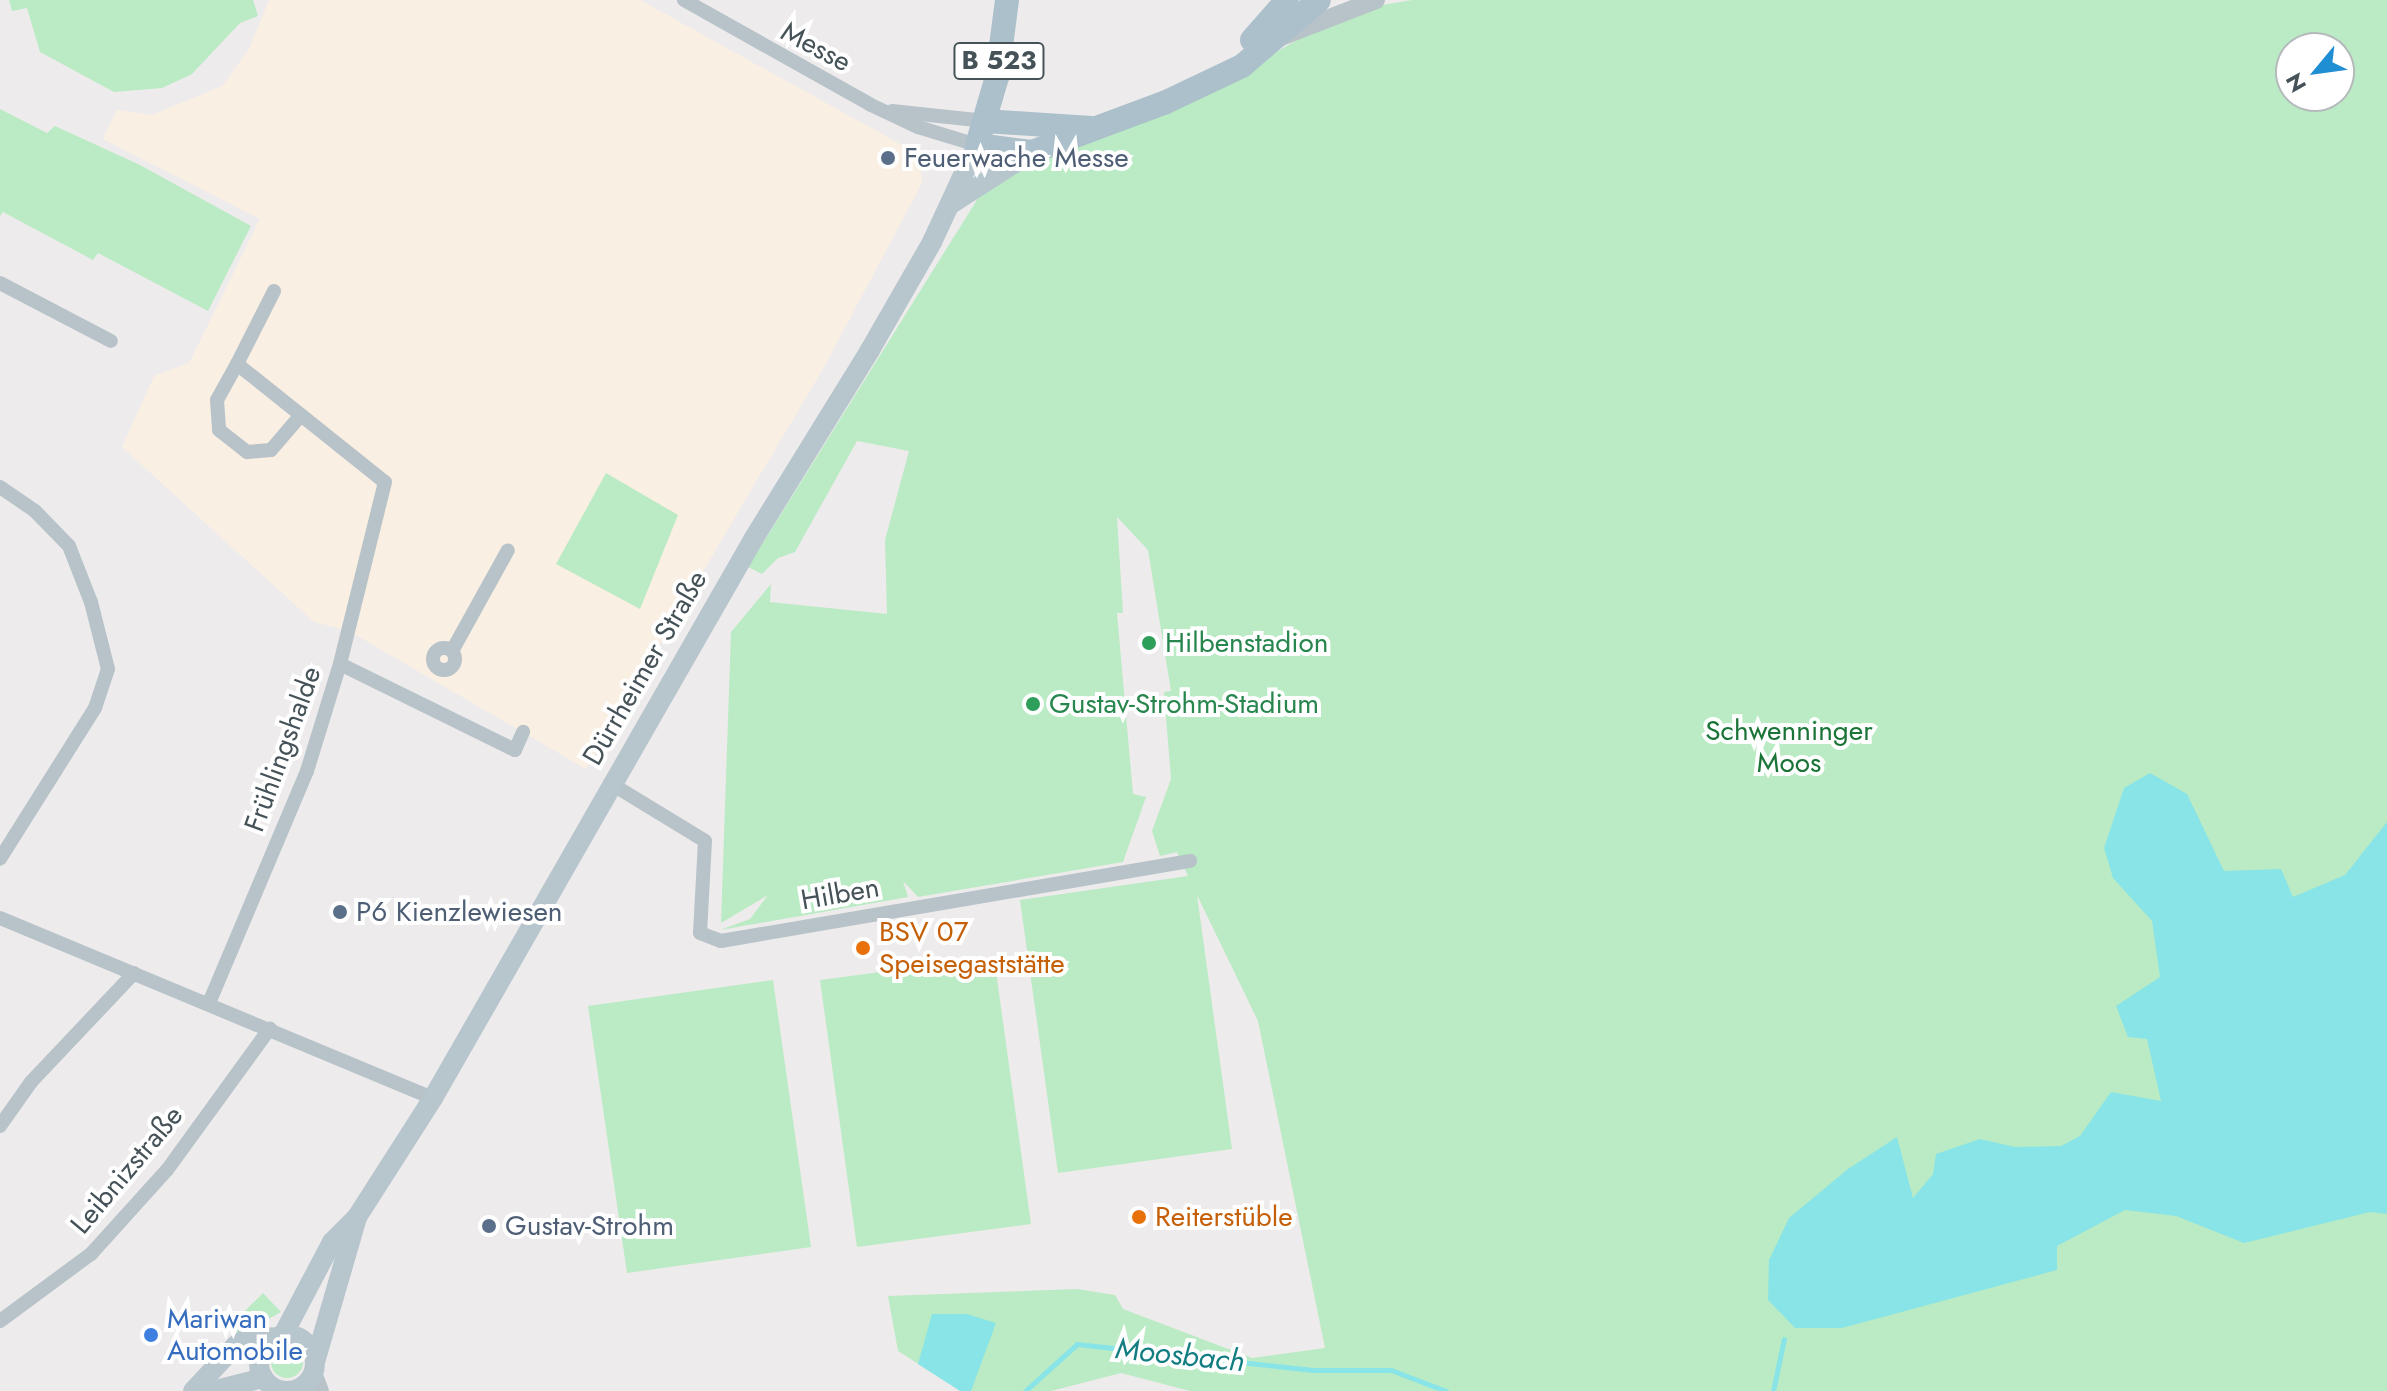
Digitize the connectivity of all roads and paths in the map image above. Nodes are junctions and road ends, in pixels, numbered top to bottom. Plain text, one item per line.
1 (684, 0) edge
2 (1007, 0) edge
3 (1287, 0) edge
4 (1319, 0) edge
5 (1376, 0) edge
6 (1276, 38) junction
7 (1210, 79) junction
8 (884, 111) junction
9 (985, 121) junction
10 (1100, 128) junction
11 (977, 145) junction
12 (1032, 152) junction
13 (951, 204) junction
14 (0, 283) edge
15 (274, 291) dead end
16 (111, 341) dead end
17 (237, 364) junction
18 (301, 415) junction
19 (0, 487) edge
20 (508, 550) dead end
21 (452, 651) dead end
22 (340, 664) junction
23 (523, 732) dead end
24 (610, 783) junction
25 (0, 859) edge
26 (1190, 861) dead end
27 (0, 918) edge
28 (134, 973) junction
29 (209, 1003) junction
30 (270, 1028) junction
31 (433, 1098) junction
32 (0, 1126) edge
33 (357, 1217) junction
34 (0, 1321) edge
35 (279, 1336) junction
36 (316, 1375) edge
37 (270, 1385) edge
38 (193, 1391) edge
39 (212, 1391) edge

1 - 8 street, Messe
2 - 9 main road, B 523
3 - 7 main road
4 - 6 main road
5 - 6 street
6 - 7 main road
7 - 10 main road, B 523
8 - 9 street, Messe
8 - 11 street, Messe
9 - 10 main road, B 523
9 - 11 main road, B 523
10 - 12 main road, B 523
11 - 12 main road, B 523
11 - 13 main road, Dürrheimer Straße
12 - 13 main road
13 - 24 main road, Dürrheimer Straße
14 - 16 street
15 - 17 street
17 - 18 street
17 - 18 street
18 - 22 street
19 - 25 street
20 - 21 street
22 - 23 street, Frühlingshalde
22 - 29 street, Frühlingshalde
24 - 26 street, Hilben
24 - 31 main road, Dürrheimer Straße
27 - 28 street
28 - 29 street
28 - 32 street
29 - 30 street
30 - 31 street
30 - 34 street, Leibnizstraße
31 - 33 main road, Dürrheimer Straße
33 - 35 main road, Dürrheimer Straße
33 - 36 main road, Dürrheimer Straße
35 - 36 main road
35 - 37 main road
35 - 38 main road
36 - 37 main road
37 - 39 main road

